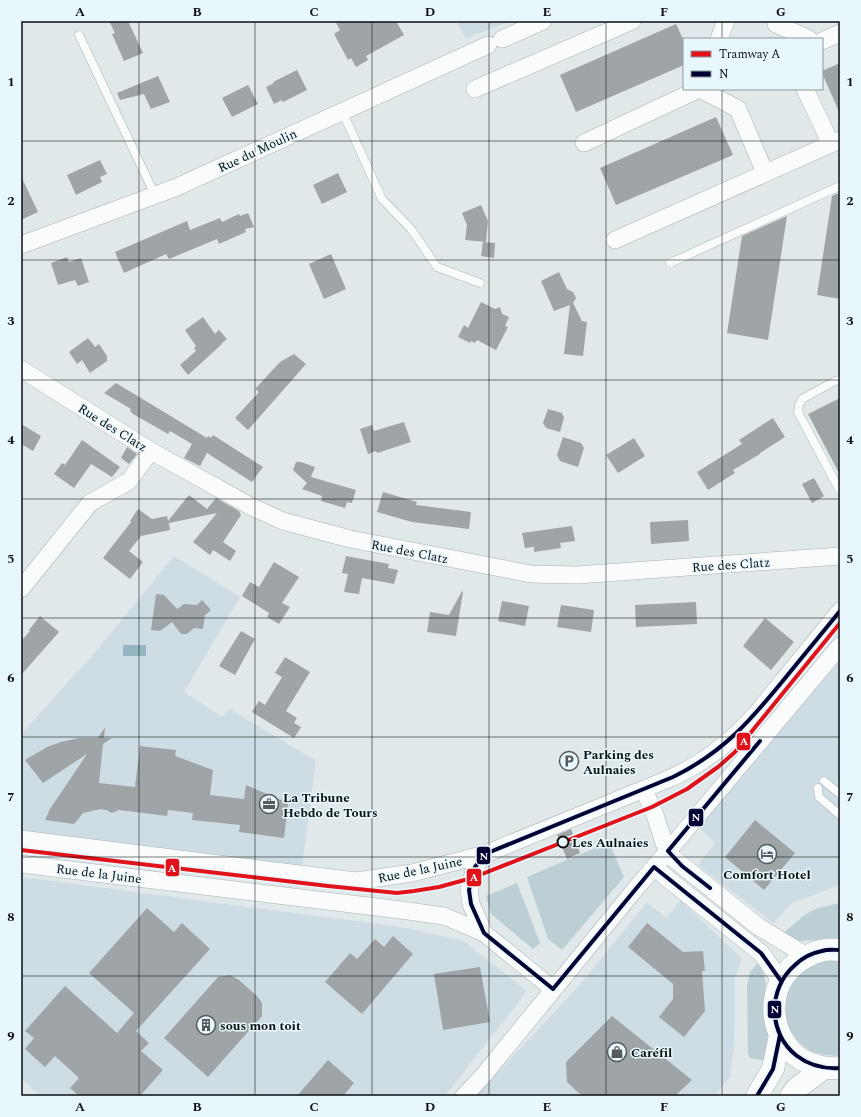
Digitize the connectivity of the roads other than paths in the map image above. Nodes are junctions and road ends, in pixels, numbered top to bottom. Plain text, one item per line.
1 (543, 21) edge
2 (632, 21) edge
3 (726, 21) edge
4 (771, 23) edge
5 (840, 34) edge
6 (79, 35) dead end
7 (719, 38) edge
8 (807, 38) edge
9 (823, 41) edge
10 (475, 88) dead end
11 (698, 90) edge
12 (702, 90) edge
13 (806, 90) edge
14 (342, 112) junction
15 (836, 142) edge
16 (584, 143) dead end
17 (765, 173) junction
18 (840, 186) edge
19 (155, 195) junction
20 (615, 240) dead end
21 (21, 245) edge
22 (670, 263) dead end
23 (480, 283) dead end
24 (21, 368) edge
25 (840, 380) edge
26 (151, 451) junction
27 (840, 491) edge
28 (840, 556) edge
29 (21, 589) edge
30 (840, 611) edge
31 (840, 646) edge
32 (824, 781) dead end
33 (818, 788) dead end
34 (644, 790) junction
35 (840, 794) edge
36 (840, 815) edge
37 (21, 839) edge
38 (668, 851) junction
39 (486, 854) junction
40 (21, 864) edge
41 (654, 867) junction
42 (484, 934) junction
43 (840, 950) edge
44 (807, 956) junction
45 (781, 981) junction
46 (553, 989) junction
47 (780, 1035) junction
48 (832, 1068) edge
49 (464, 1096) edge
50 (757, 1096) edge
51 (791, 1096) edge

1 - 14 street, Rue du Moulin
2 - 10 street
3 - 7 street
4 - 8 street
5 - 9 street
6 - 19 lane
11 - 16 street
12 - 17 street
13 - 15 street
14 - 19 street, Rue du Moulin
14 - 23 lane
15 - 17 street
17 - 20 street
18 - 22 lane
19 - 21 street, Rue du Moulin
24 - 26 street, Rue des Clatz
25 - 27 lane
26 - 28 street, Rue des Clatz
26 - 29 street
30 - 34 street, Rue de la Juine
31 - 38 street
32 - 35 lane
33 - 36 lane
34 - 38 street
34 - 39 street, Rue de la Juine
37 - 39 street, Rue de la Juine
38 - 41 street
38 - 44 street
39 - 42 street, Rue de la Juine
40 - 42 street, Rue de la Juine
41 - 45 street
41 - 46 street
42 - 46 street, Rue de la Juine
43 - 44 main road
44 - 45 main road
45 - 47 main road
46 - 49 street
47 - 48 main road
47 - 50 main road
48 - 51 main road

